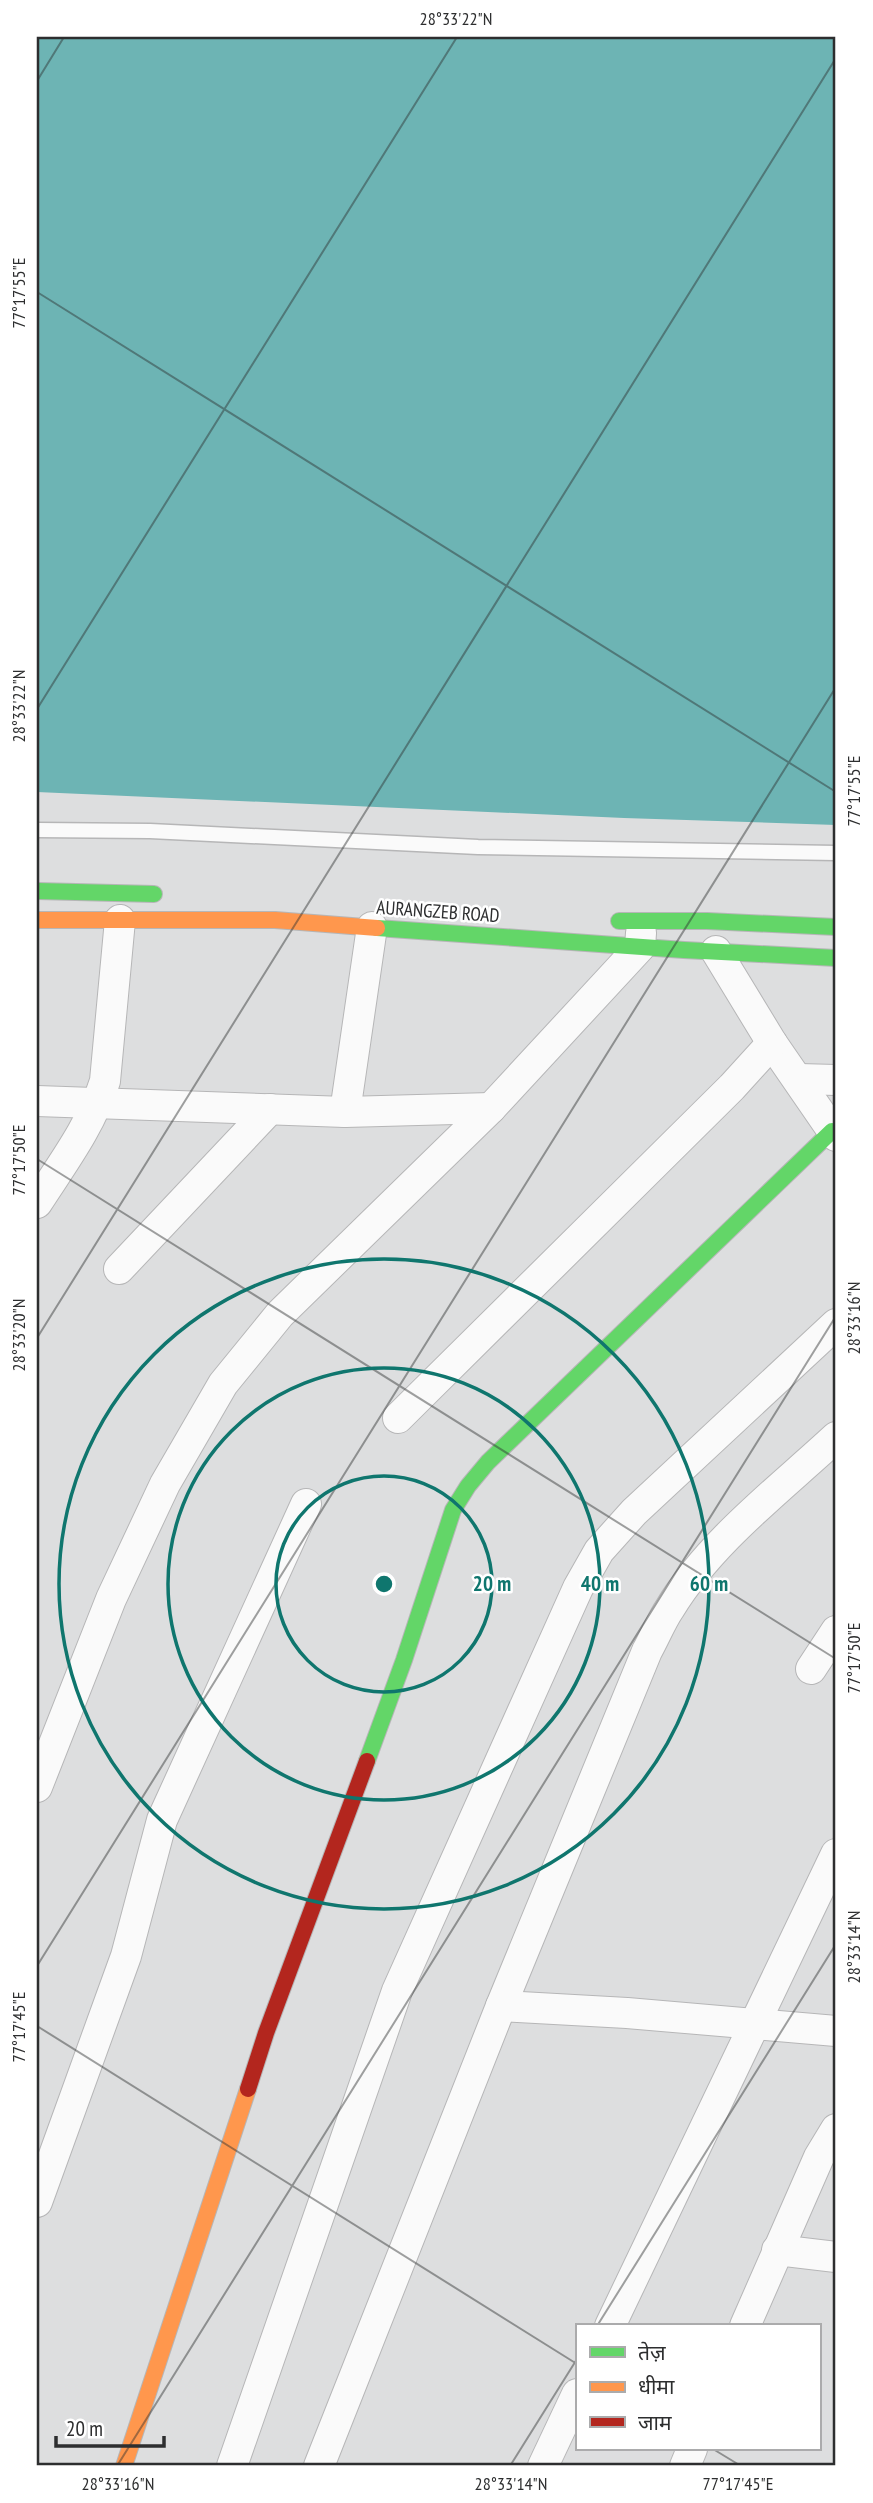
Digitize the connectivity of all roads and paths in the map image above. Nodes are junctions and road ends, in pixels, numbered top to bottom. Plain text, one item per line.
1 (37, 830) edge
2 (836, 853) edge
3 (37, 891) edge
4 (169, 895) dead end
5 (37, 920) edge
6 (120, 920) junction
7 (601, 920) dead end
8 (372, 927) junction
9 (836, 928) edge
10 (641, 935) junction
11 (716, 951) junction
12 (836, 958) edge
13 (772, 1043) junction
14 (799, 1079) junction
15 (836, 1080) edge
16 (37, 1101) edge
17 (98, 1103) junction
18 (491, 1108) junction
19 (270, 1109) junction
20 (345, 1112) junction
21 (834, 1134) edge
22 (37, 1203) edge
23 (119, 1269) dead end
24 (836, 1324) edge
25 (398, 1418) dead end
26 (836, 1437) edge
27 (306, 1504) dead end
28 (836, 1631) edge
29 (811, 1669) dead end
30 (37, 1787) edge
31 (836, 1854) edge
32 (501, 2006) junction
33 (753, 2025) junction
34 (836, 2031) edge
35 (836, 2129) edge
36 (827, 2157) edge
37 (37, 2202) edge
38 (777, 2250) junction
39 (836, 2257) edge
40 (611, 2324) edge
41 (746, 2324) edge
42 (576, 2396) edge
43 (124, 2466) edge
44 (232, 2466) edge
45 (319, 2466) edge
46 (543, 2466) edge

1 - 2 lane
3 - 4 street
5 - 6 street, AURANGZEB ROAD
6 - 8 street, AURANGZEB ROAD
6 - 17 street
7 - 10 street, AURANGZEB ROAD
8 - 10 street, AURANGZEB ROAD
8 - 20 street
9 - 10 street, AURANGZEB ROAD
10 - 11 street, AURANGZEB ROAD
10 - 18 street
11 - 12 street, AURANGZEB ROAD
11 - 13 street
13 - 14 street
13 - 25 street
14 - 15 street
14 - 21 street
16 - 17 street
17 - 19 street
17 - 22 street
18 - 20 street
18 - 30 street
19 - 20 street
19 - 23 street
21 - 43 street
24 - 44 street
26 - 32 street
27 - 37 street
28 - 29 street
31 - 33 street
32 - 33 street
32 - 45 street
33 - 34 street
33 - 40 street
35 - 36 street
36 - 38 street
38 - 39 street
38 - 41 street
42 - 46 street

